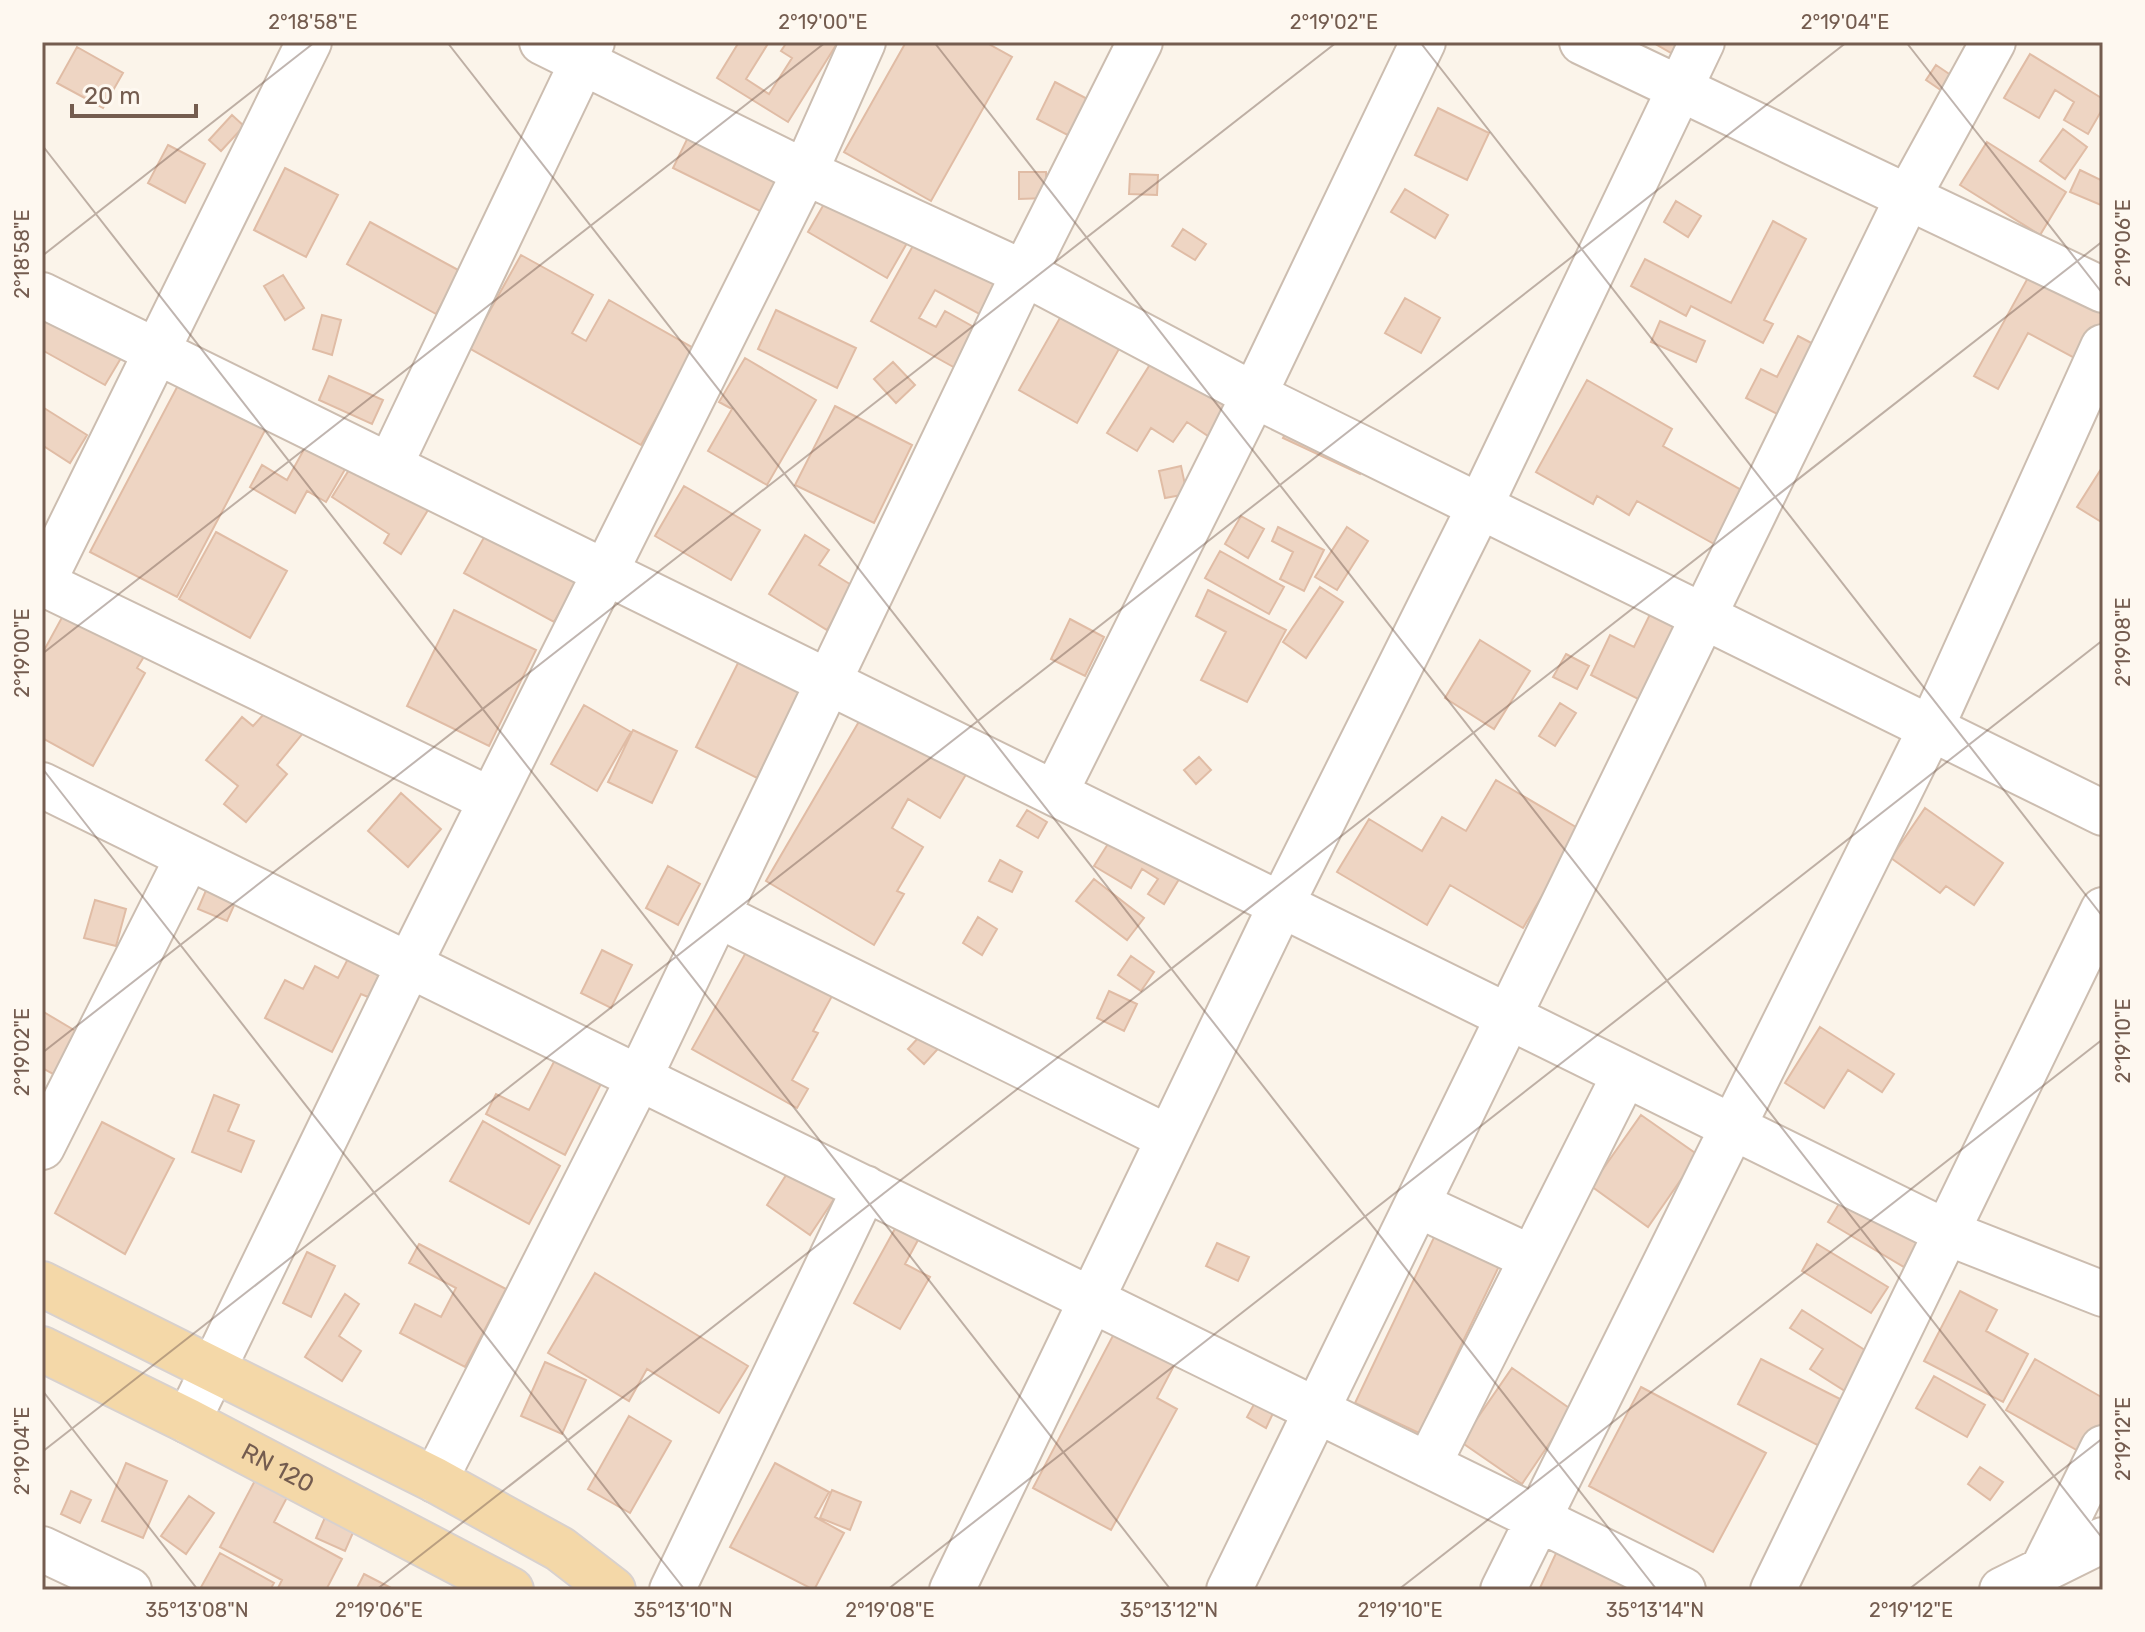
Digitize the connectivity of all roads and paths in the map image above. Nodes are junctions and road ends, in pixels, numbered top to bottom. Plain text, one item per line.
1 (309, 42) edge
2 (542, 42) edge
3 (863, 42) edge
4 (1140, 42) edge
5 (1423, 42) edge
6 (1582, 42) edge
7 (1702, 42) edge
8 (1993, 42) edge
9 (587, 52) edge
10 (1677, 89) junction
11 (805, 172) junction
12 (1909, 195) junction
13 (1024, 273) junction
14 (2103, 290) edge
15 (42, 295) edge
16 (2103, 347) edge
17 (157, 351) junction
18 (1254, 395) junction
19 (390, 465) junction
20 (1480, 506) junction
21 (605, 571) junction
22 (42, 584) edge
23 (1703, 617) junction
24 (830, 682) junction
25 (1931, 728) junction
26 (42, 785) edge
27 (1055, 793) junction
28 (491, 800) junction
29 (2103, 813) edge
30 (188, 857) junction
31 (1281, 905) junction
32 (2103, 910) edge
33 (718, 915) junction
34 (409, 965) junction
35 (1510, 1017) junction
36 (1625, 1074) junction
37 (639, 1078) junction
38 (1733, 1126) junction
39 (1169, 1138) junction
40 (42, 1147) edge
41 (865, 1188) junction
42 (1418, 1205) junction
43 (1948, 1233) junction
44 (1532, 1258) junction
45 (42, 1284) edge
46 (2103, 1294) edge
47 (1091, 1300) junction
48 (42, 1349) edge
49 (214, 1370) junction
50 (1317, 1410) junction
51 (188, 1421) junction
52 (2103, 1448) edge
53 (1428, 1465) junction
54 (435, 1480) junction
55 (1538, 1519) junction
56 (2103, 1540) edge
57 (42, 1549) edge
58 (560, 1549) junction
59 (2042, 1571) junction
60 (129, 1590) edge
61 (511, 1590) edge
62 (613, 1590) edge
63 (646, 1590) edge
64 (672, 1590) edge
65 (952, 1590) edge
66 (1229, 1590) edge
67 (1503, 1590) edge
68 (1683, 1590) edge
69 (1773, 1590) edge
70 (2002, 1590) edge

1 - 17 street
2 - 9 street
3 - 11 street
4 - 13 street
5 - 18 street
6 - 10 street
7 - 10 street
8 - 12 street
9 - 11 street
9 - 19 street
10 - 12 street
10 - 20 street
11 - 13 street
11 - 21 street
12 - 14 street
12 - 23 street
13 - 18 street
13 - 24 street
15 - 17 street
16 - 25 street
17 - 19 street
17 - 22 street
18 - 20 street
18 - 27 street
19 - 21 street
20 - 23 street
20 - 31 street
21 - 24 street
21 - 28 street
22 - 28 street
23 - 25 street
23 - 35 street
24 - 27 street
24 - 33 street
25 - 29 street
25 - 38 street
26 - 30 street
27 - 31 street
28 - 34 street
30 - 34 street
30 - 40 street
31 - 35 street
31 - 39 street
32 - 43 street
33 - 37 street
33 - 39 street
34 - 37 street
34 - 49 street
35 - 36 street
35 - 42 street
36 - 38 street
36 - 44 street
37 - 41 street
37 - 54 street
38 - 43 street
38 - 55 street
39 - 47 street
41 - 47 street
41 - 64 street
42 - 44 street
42 - 50 street
43 - 46 street
43 - 69 street
44 - 53 street
45 - 49 main road
47 - 50 street
47 - 65 street
48 - 51 main road, RN 120
49 - 51 street
49 - 54 main road
50 - 53 street
50 - 66 street
51 - 61 main road, RN 120
52 - 59 street
53 - 55 street
54 - 58 main road
55 - 67 street
55 - 68 street
56 - 59 street
57 - 60 street
58 - 62 main road
58 - 63 street
59 - 70 street

